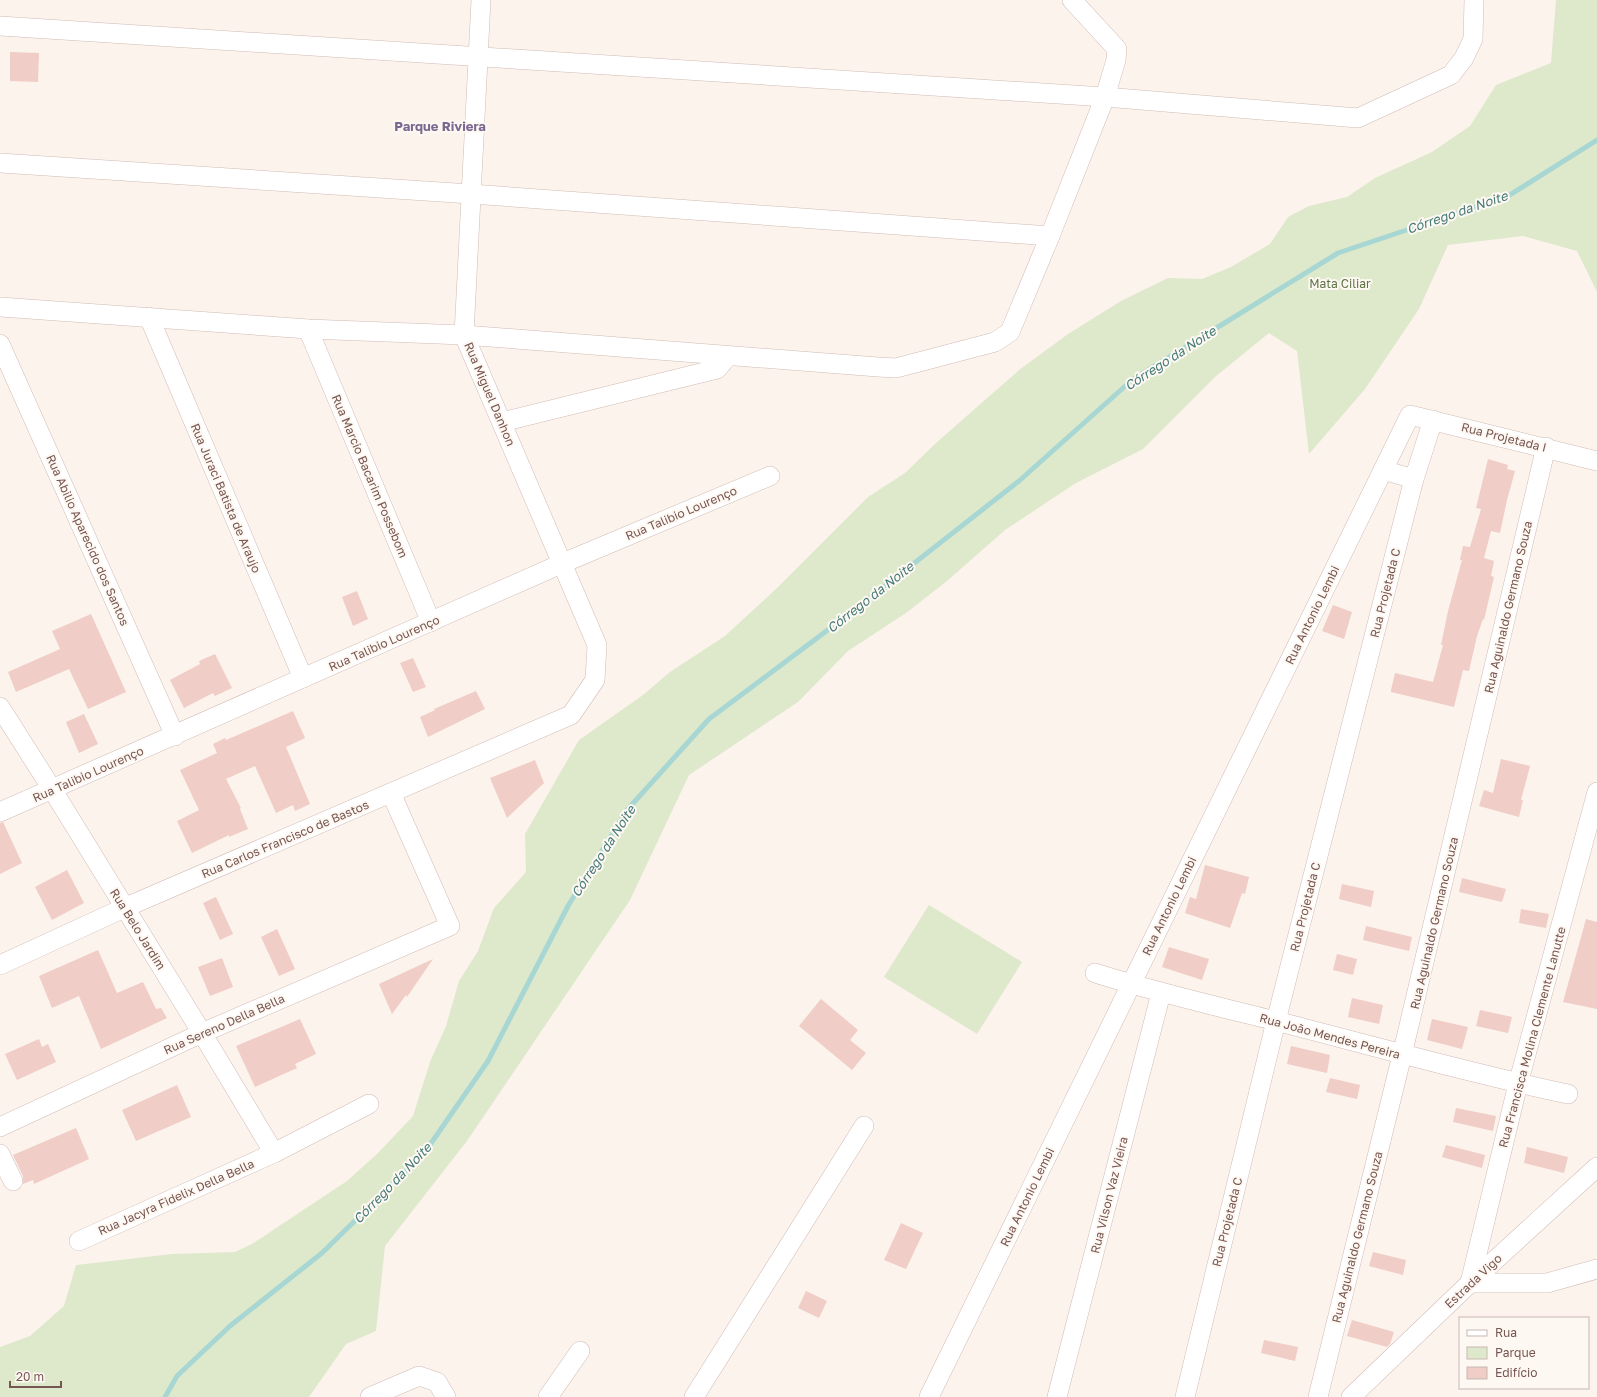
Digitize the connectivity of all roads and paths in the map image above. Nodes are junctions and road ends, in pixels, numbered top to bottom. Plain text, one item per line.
1 (481, 0) edge
2 (1072, 0) edge
3 (1474, 0) edge
4 (0, 26) edge
5 (478, 57) junction
6 (1105, 97) junction
7 (0, 163) edge
8 (471, 194) junction
9 (1050, 236) junction
10 (0, 307) edge
11 (149, 317) junction
12 (308, 329) junction
13 (464, 335) junction
14 (0, 344) edge
15 (728, 356) junction
16 (1410, 415) joint
17 (1433, 420) junction
18 (502, 422) junction
19 (1546, 447) junction
20 (1597, 460) edge
21 (1383, 470) junction
22 (770, 476) dead end
23 (1414, 480) junction
24 (563, 563) junction
25 (431, 622) junction
26 (303, 678) junction
27 (0, 707) edge
28 (571, 715) joint
29 (175, 736) junction
30 (52, 789) junction
31 (1597, 792) edge
32 (391, 793) junction
33 (0, 812) edge
34 (124, 908) junction
35 (0, 965) edge
36 (1094, 973) dead end
37 (1130, 984) junction
38 (1161, 993) junction
39 (1276, 1021) junction
40 (202, 1033) junction
41 (1402, 1056) junction
42 (1518, 1084) junction
43 (1568, 1094) dead end
44 (369, 1104) dead end
45 (0, 1126) edge
46 (864, 1126) dead end
47 (274, 1153) junction
48 (0, 1154) edge
49 (1597, 1167) edge
50 (13, 1181) dead end
51 (79, 1241) dead end
52 (1597, 1269) edge
53 (1470, 1283) junction
54 (580, 1350) dead end
55 (370, 1397) edge
56 (446, 1397) edge
57 (548, 1397) edge
58 (694, 1397) edge
59 (928, 1397) edge
60 (1057, 1397) edge
61 (1185, 1397) edge
62 (1318, 1397) edge
63 (1352, 1397) edge

1 - 5 street, Rua Miguel Danhon
2 - 6 street
3 - 6 street
4 - 5 street
5 - 6 street
5 - 8 street, Rua Miguel Danhon
6 - 9 street
7 - 8 street
8 - 9 street
8 - 13 street, Rua Miguel Danhon
9 - 15 street
10 - 11 street
11 - 12 street
11 - 26 street, Rua Juraci Batista de Araujo
12 - 13 street
12 - 25 street, Rua Marcio Bacarim Possebom
13 - 15 street
13 - 18 street, Rua Miguel Danhon
14 - 29 street, Rua Abilio Aparecido dos Santos
15 - 18 street
16 - 17 street, Rua Projetada I
16 - 21 street, Rua Antonio Lembi
17 - 19 street, Rua Projetada I
17 - 23 street, Rua Projetada C
18 - 24 street, Rua Miguel Danhon
19 - 20 street, Rua Projetada I
19 - 41 street, Rua Aguinaldo Germano Souza
21 - 23 street
21 - 37 street, Rua Antonio Lembi
22 - 24 street, Rua Talibio Lourenço
23 - 39 street, Rua Projetada C
24 - 25 street, Rua Talibio Lourenço
24 - 28 street, Rua Miguel Danhon
25 - 26 street, Rua Talibio Lourenço
26 - 29 street, Rua Talibio Lourenço
27 - 30 street, Rua Belo Jardim
28 - 32 street, Rua Carlos Francisco de Bastos
29 - 30 street, Rua Talibio Lourenço
30 - 33 street, Rua Talibio Lourenço
30 - 34 street, Rua Belo Jardim
31 - 42 street, Rua Francisca Molina Clemente Lanutte
32 - 34 street, Rua Carlos Francisco de Bastos
32 - 40 street, Rua Sereno Della Bella
34 - 35 street, Rua Carlos Francisco de Bastos
34 - 40 street, Rua Belo Jardim
36 - 37 street, Rua João Mendes Pereira
37 - 38 street, Rua João Mendes Pereira
37 - 59 street, Rua Antonio Lembi
38 - 39 street, Rua João Mendes Pereira
38 - 60 street, Rua Vilson Vaz Vieira
39 - 41 street, Rua João Mendes Pereira
39 - 61 street, Rua Projetada C
40 - 45 street, Rua Sereno Della Bella
40 - 47 street, Rua Belo Jardim
41 - 42 street, Rua João Mendes Pereira
41 - 62 street, Rua Aguinaldo Germano Souza
42 - 43 street, Rua João Mendes Pereira
42 - 53 street, Rua Francisca Molina Clemente Lanutte
44 - 47 street, Rua Jacyra Fidelix Della Bella
46 - 58 street
47 - 51 street, Rua Jacyra Fidelix Della Bella
48 - 50 street
49 - 53 street, Estrada Vigo
52 - 53 street
53 - 63 street, Estrada Vigo
54 - 57 street
55 - 56 street

